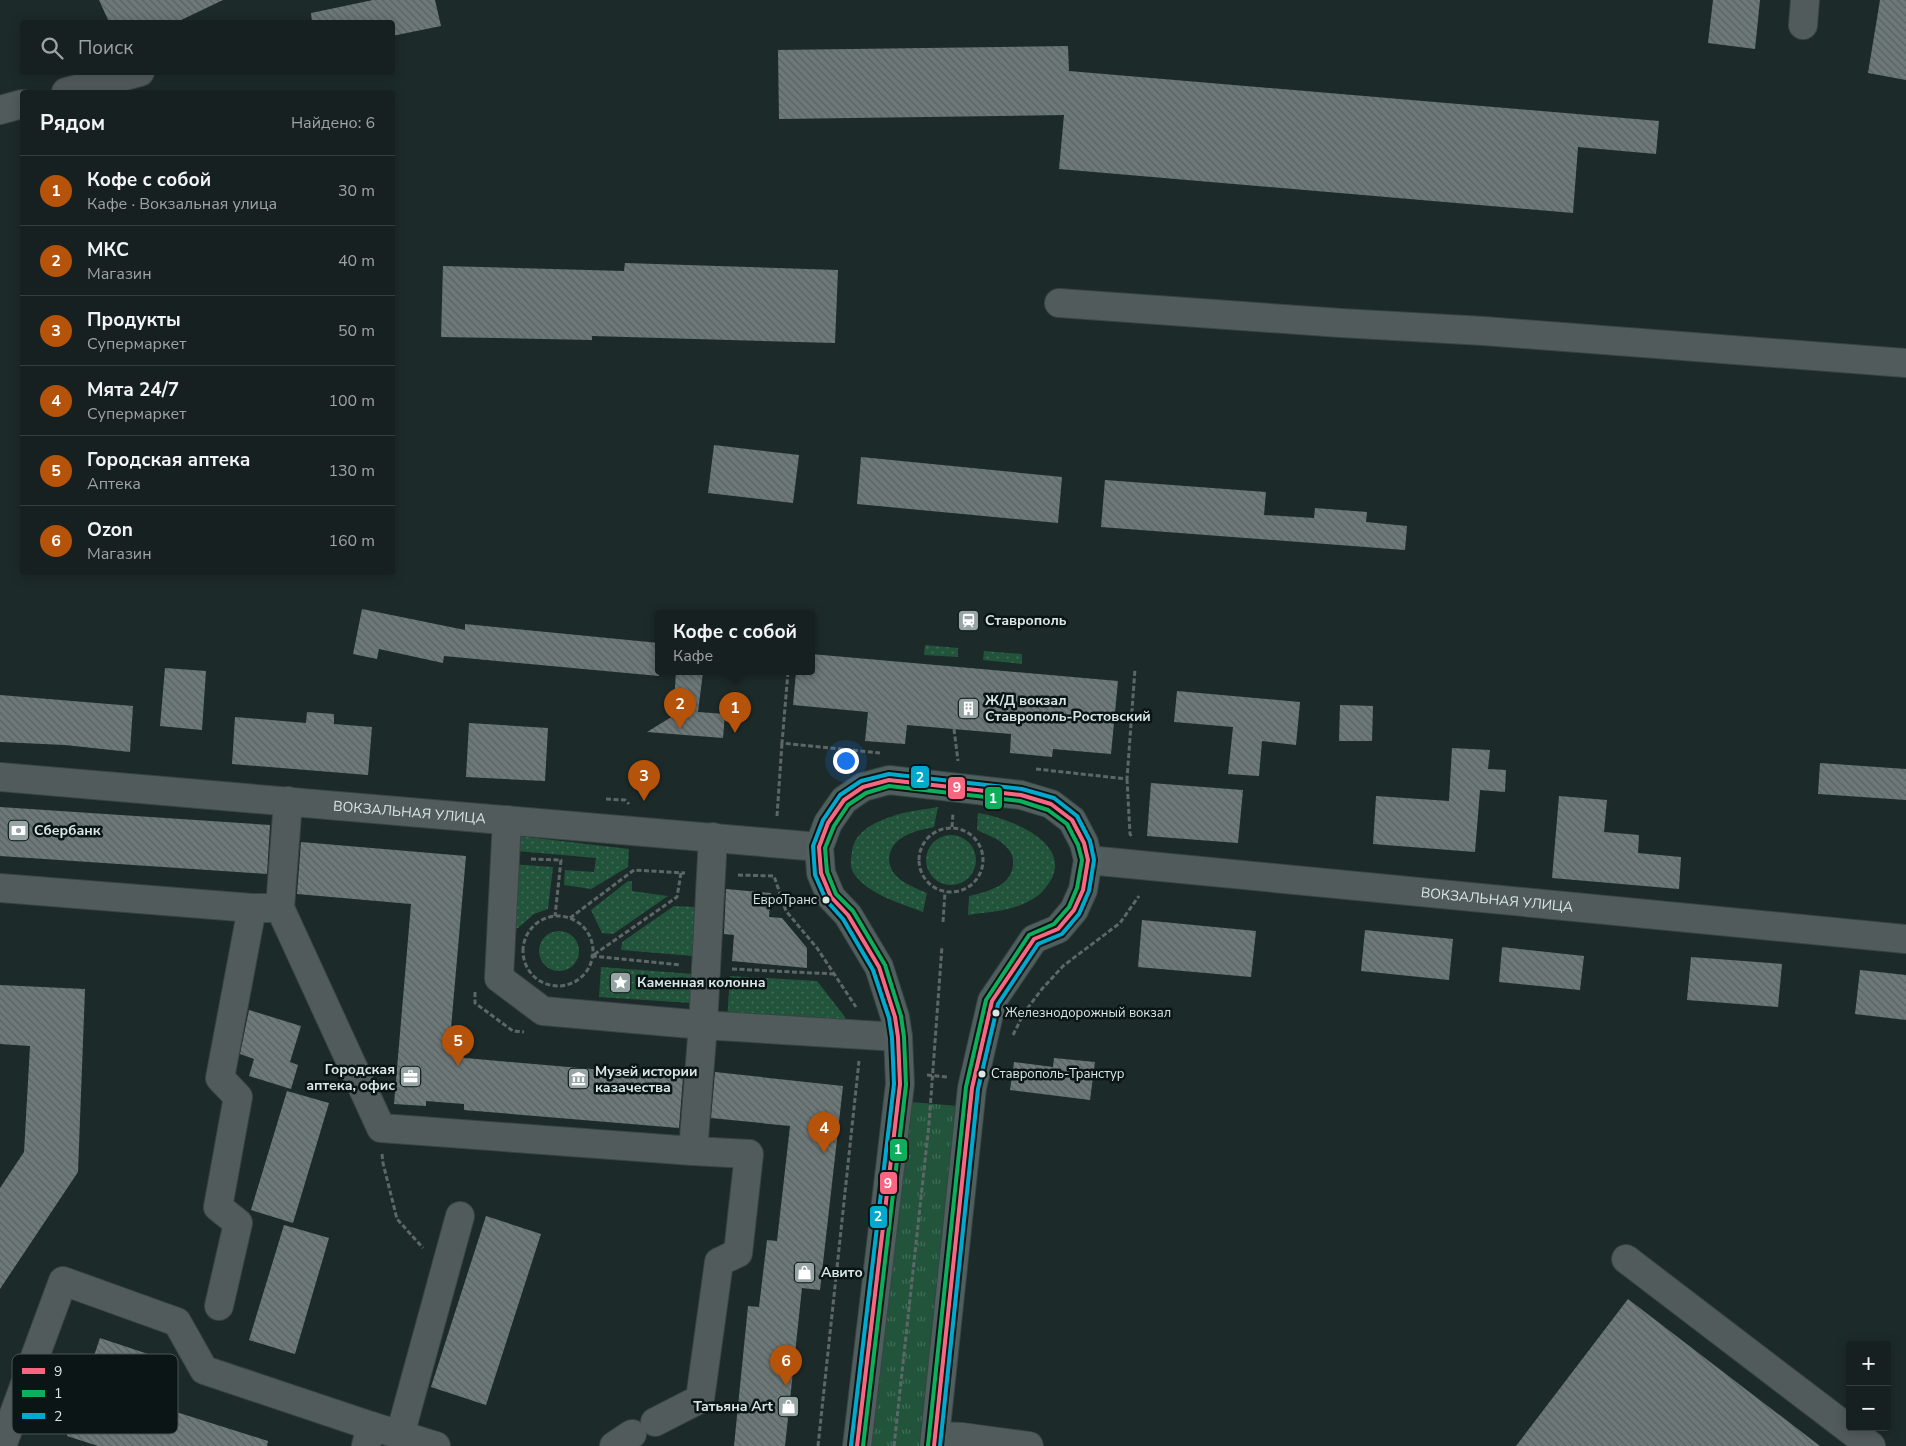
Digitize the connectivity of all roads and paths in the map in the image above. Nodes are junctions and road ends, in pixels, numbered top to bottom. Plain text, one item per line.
1 (129, 75) edge
2 (73, 90) edge
3 (20, 105) edge
4 (0, 110) edge
5 (1059, 303) dead end
6 (1906, 363) edge
7 (1135, 669) dead end
8 (788, 675) edge
9 (954, 729) dead end
10 (782, 743) junction
11 (889, 754) dead end
12 (948, 760) dead end
13 (958, 761) junction
14 (967, 762) dead end
15 (1033, 769) dead end
16 (0, 777) edge
17 (1127, 778) junction
18 (288, 801) junction
19 (777, 816) dead end
20 (507, 820) junction
21 (713, 837) junction
22 (1135, 840) dead end
23 (819, 847) junction
24 (505, 858) junction
25 (1088, 860) junction
26 (711, 874) junction
27 (0, 888) edge
28 (945, 892) junction
29 (1139, 896) dead end
30 (252, 908) junction
31 (280, 908) junction
32 (555, 916) junction
33 (570, 918) junction
34 (943, 922) dead end
35 (1906, 939) edge
36 (942, 946) dead end
37 (703, 1025) junction
38 (860, 1035) junction
39 (898, 1037) junction
40 (1012, 1037) dead end
41 (926, 1075) dead end
42 (934, 1075) junction
43 (953, 1077) dead end
44 (381, 1128) junction
45 (693, 1151) junction
46 (460, 1216) dead end
47 (1626, 1259) dead end
48 (444, 1273) junction
49 (219, 1306) dead end
50 (36, 1354) edge
51 (12, 1419) edge
52 (634, 1434) edge
53 (400, 1435) junction
54 (368, 1436) edge
55 (934, 1441) edge
56 (2, 1446) edge
57 (436, 1446) edge
58 (818, 1446) edge
59 (857, 1446) edge
60 (894, 1446) edge
61 (1029, 1446) edge
62 (1871, 1446) edge

1 - 2 street
3 - 4 street
5 - 6 street
7 - 17 path
8 - 10 path
9 - 13 path
10 - 11 path
10 - 19 path
12 - 13 path
13 - 14 path
15 - 17 path
16 - 18 street, ВОКЗАЛЬНАЯ УЛИЦА
17 - 22 path
18 - 20 street, ВОКЗАЛЬНАЯ УЛИЦА
18 - 31 street
20 - 21 street, ВОКЗАЛЬНАЯ УЛИЦА
20 - 24 street
21 - 23 street, ВОКЗАЛЬНАЯ УЛИЦА
21 - 26 street
23 - 25 main road
23 - 39 main road
24 - 32 path
24 - 37 street
25 - 35 street, ВОКЗАЛЬНАЯ УЛИЦА
25 - 55 main road
26 - 33 path
26 - 37 street
26 - 38 path
27 - 30 street
28 - 28 path
28 - 34 path
29 - 40 path
30 - 31 street
30 - 49 street
31 - 44 street
32 - 33 path
32 - 33 path
36 - 42 path
37 - 38 street
37 - 45 street
38 - 39 street
38 - 58 path
39 - 59 main road
41 - 42 path
42 - 43 path
42 - 60 path
44 - 45 street
44 - 48 path
45 - 52 street
46 - 48 street
47 - 62 street
48 - 53 street
50 - 54 street
51 - 56 street
53 - 54 street
53 - 57 street
55 - 61 street

